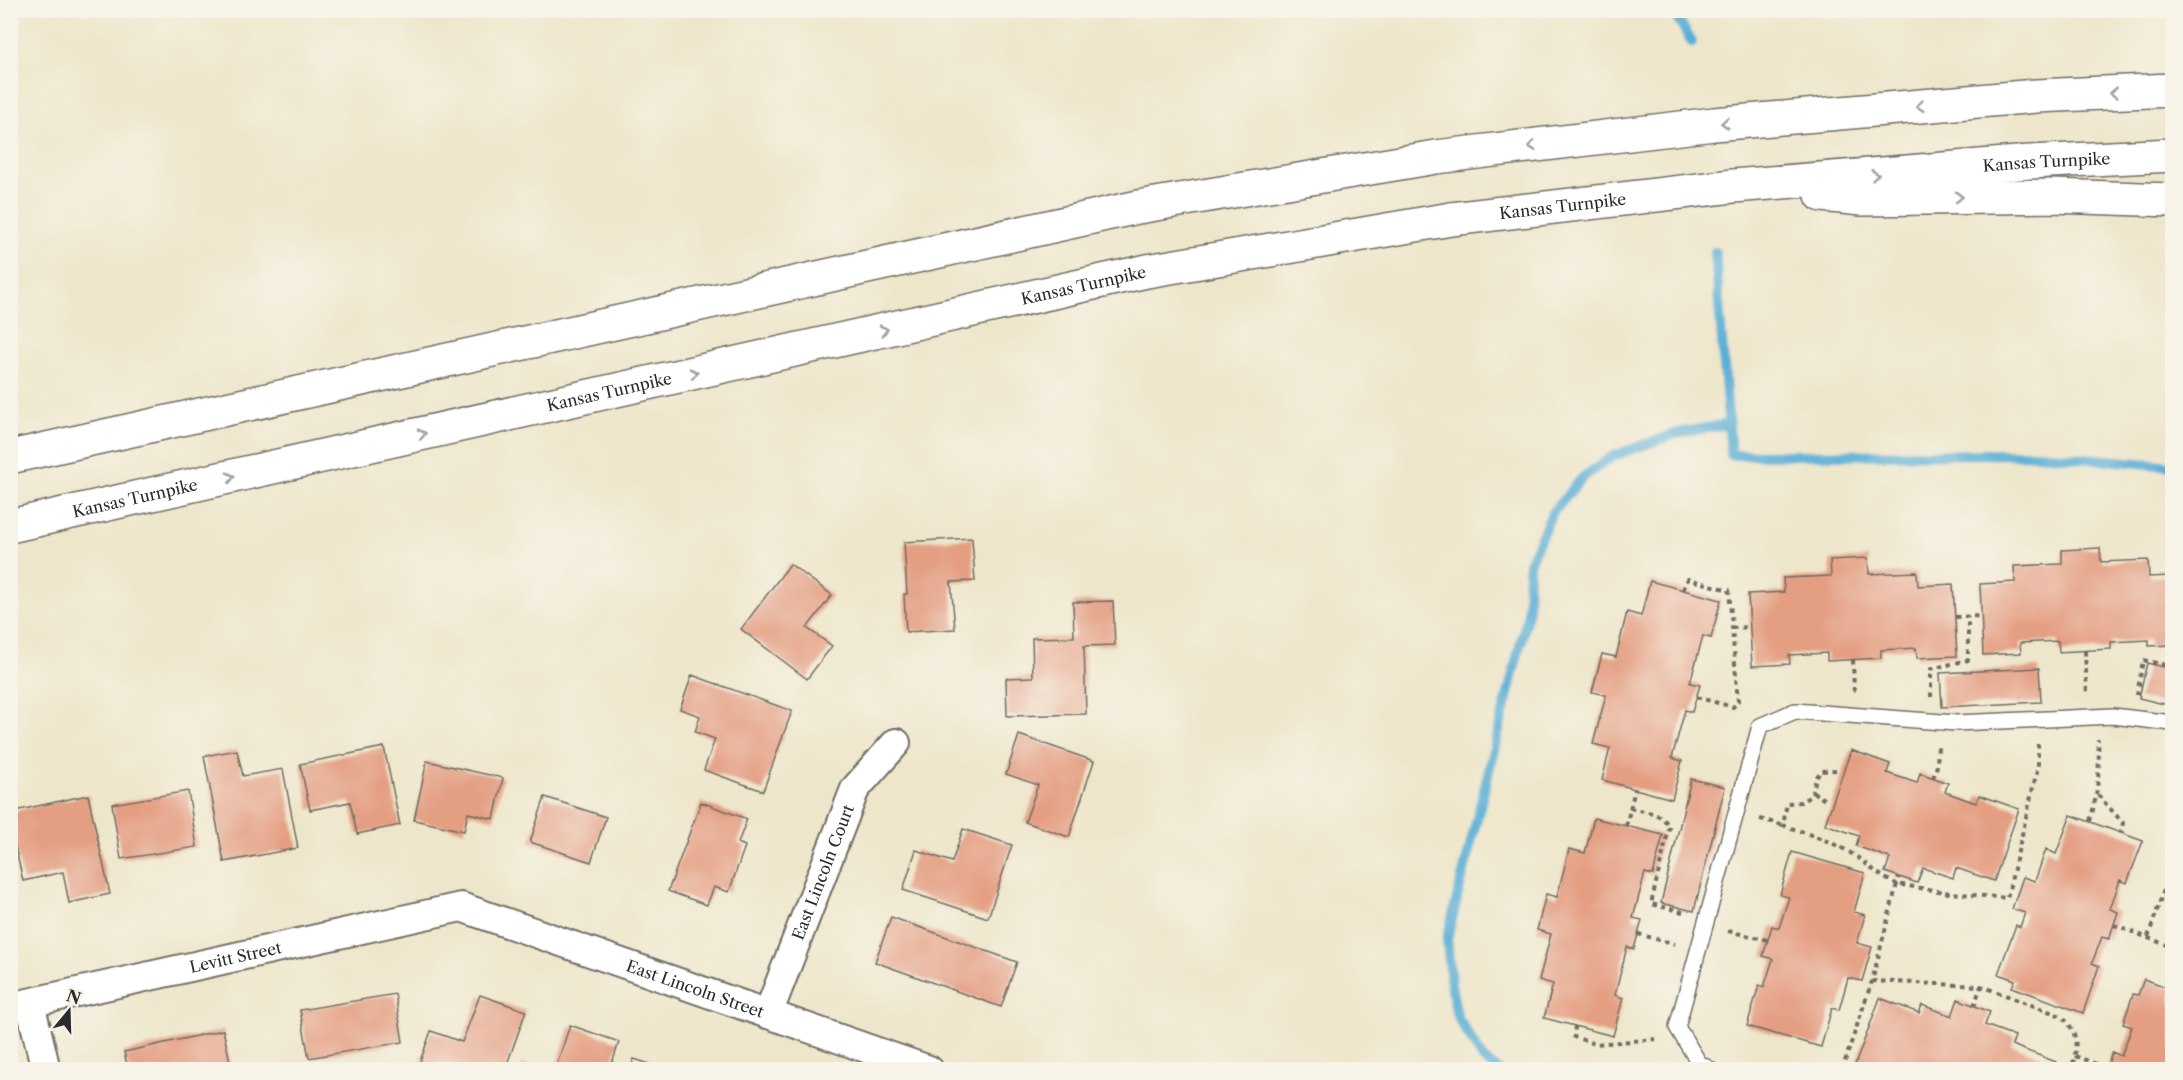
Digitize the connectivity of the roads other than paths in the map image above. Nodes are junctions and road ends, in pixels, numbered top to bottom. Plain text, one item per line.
1 (2172, 90) edge
2 (2172, 155) edge
3 (1733, 186) junction
4 (2172, 200) edge
5 (10, 457) edge
6 (10, 526) edge
7 (2172, 723) edge
8 (896, 743) dead end
9 (461, 908) joint
10 (20, 1005) edge
11 (768, 1014) junction
12 (46, 1070) edge
13 (928, 1070) edge
14 (1711, 1070) edge

1 -> 5 highway
3 -> 2 highway, Kansas Turnpike
3 -> 4 highway
6 -> 3 highway, Kansas Turnpike
7 - 14 lane
8 - 11 street, East Lincoln Court
9 - 10 street, Levitt Street
9 - 11 street, East Lincoln Street
10 - 12 street
11 - 13 street, East Lincoln Street

